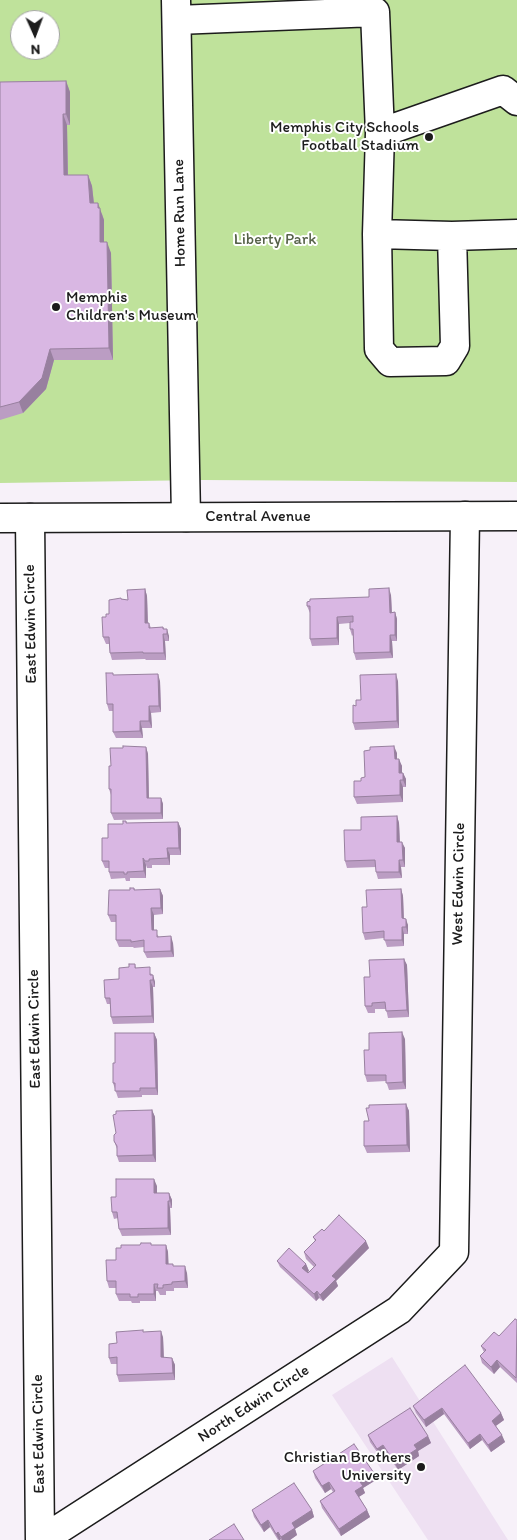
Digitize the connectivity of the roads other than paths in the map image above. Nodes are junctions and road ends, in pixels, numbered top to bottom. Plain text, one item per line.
1 (176, 10) edge
2 (517, 101) edge
3 (380, 133) junction
4 (377, 234) junction
5 (517, 234) edge
6 (452, 236) junction
7 (465, 516) junction
8 (517, 516) edge
9 (186, 517) junction
10 (0, 518) edge
11 (30, 518) junction
12 (454, 1252) joint
13 (41, 1540) edge

1 - 3 street
1 - 9 street, Home Run Lane
2 - 3 street
3 - 4 street
4 - 6 street
4 - 6 street
5 - 6 street
7 - 8 street, Central Avenue
7 - 9 street, Central Avenue
7 - 12 street, West Edwin Circle
9 - 11 street, Central Avenue
10 - 11 street, Central Avenue
11 - 13 street, East Edwin Circle
12 - 13 street, North Edwin Circle

